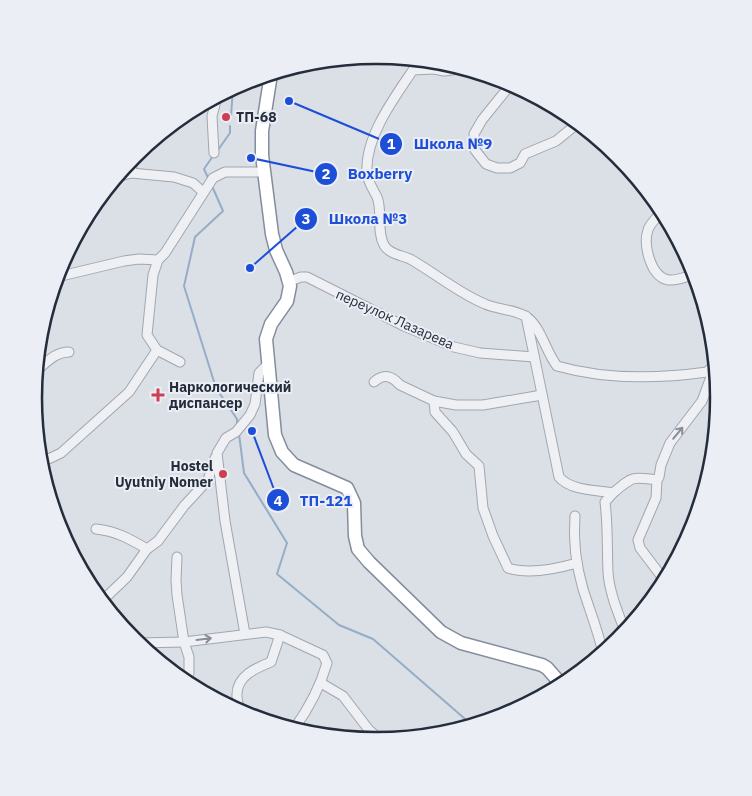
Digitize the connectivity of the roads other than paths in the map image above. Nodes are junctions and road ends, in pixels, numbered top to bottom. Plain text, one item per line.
1 (431, 69) edge
2 (270, 82) edge
3 (506, 91) edge
4 (215, 106) edge
5 (572, 128) edge
6 (214, 153) dead end
7 (264, 172) junction
8 (131, 173) edge
9 (203, 192) junction
10 (656, 218) edge
11 (158, 260) junction
12 (66, 275) edge
13 (687, 278) edge
14 (290, 280) junction
15 (526, 316) junction
16 (157, 350) junction
17 (69, 352) dead end
18 (534, 357) junction
19 (180, 362) dead end
20 (44, 364) edge
21 (267, 366) junction
22 (709, 371) edge
23 (709, 381) edge
24 (374, 382) dead end
25 (542, 395) junction
26 (434, 401) junction
27 (217, 453) junction
28 (48, 459) edge
29 (658, 479) junction
30 (613, 492) junction
31 (575, 516) dead end
32 (96, 530) dead end
33 (147, 548) junction
34 (177, 556) dead end
35 (577, 563) junction
36 (659, 574) edge
37 (107, 596) edge
38 (622, 623) edge
39 (246, 634) junction
40 (280, 635) junction
41 (184, 642) junction
42 (149, 643) edge
43 (601, 644) edge
44 (189, 673) edge
45 (556, 678) edge
46 (321, 683) junction
47 (238, 702) edge
48 (299, 722) edge
49 (371, 732) edge

1 - 15 street
2 - 7 highway
3 - 5 street
4 - 6 street
7 - 9 street
7 - 14 highway
8 - 9 street
9 - 11 street
10 - 13 street
11 - 12 street
11 - 16 street
14 - 18 street, переулок Лазарева
14 - 21 highway
15 - 18 street
15 - 22 street
16 - 19 street
16 - 28 street
17 - 20 street
18 - 25 street
21 - 27 street
21 - 45 highway
29 -> 23 street
24 - 26 street
25 - 26 street
25 - 30 street
26 - 35 street
27 - 33 street
27 - 39 street
29 - 30 street
29 - 36 street
30 - 38 street
31 - 35 street
32 - 33 street
33 - 37 street
34 - 41 street
35 - 43 street
39 - 40 street
41 -> 39 street
40 - 46 street
40 - 47 street
41 - 42 street
41 - 44 street
46 - 48 street
46 - 49 street

